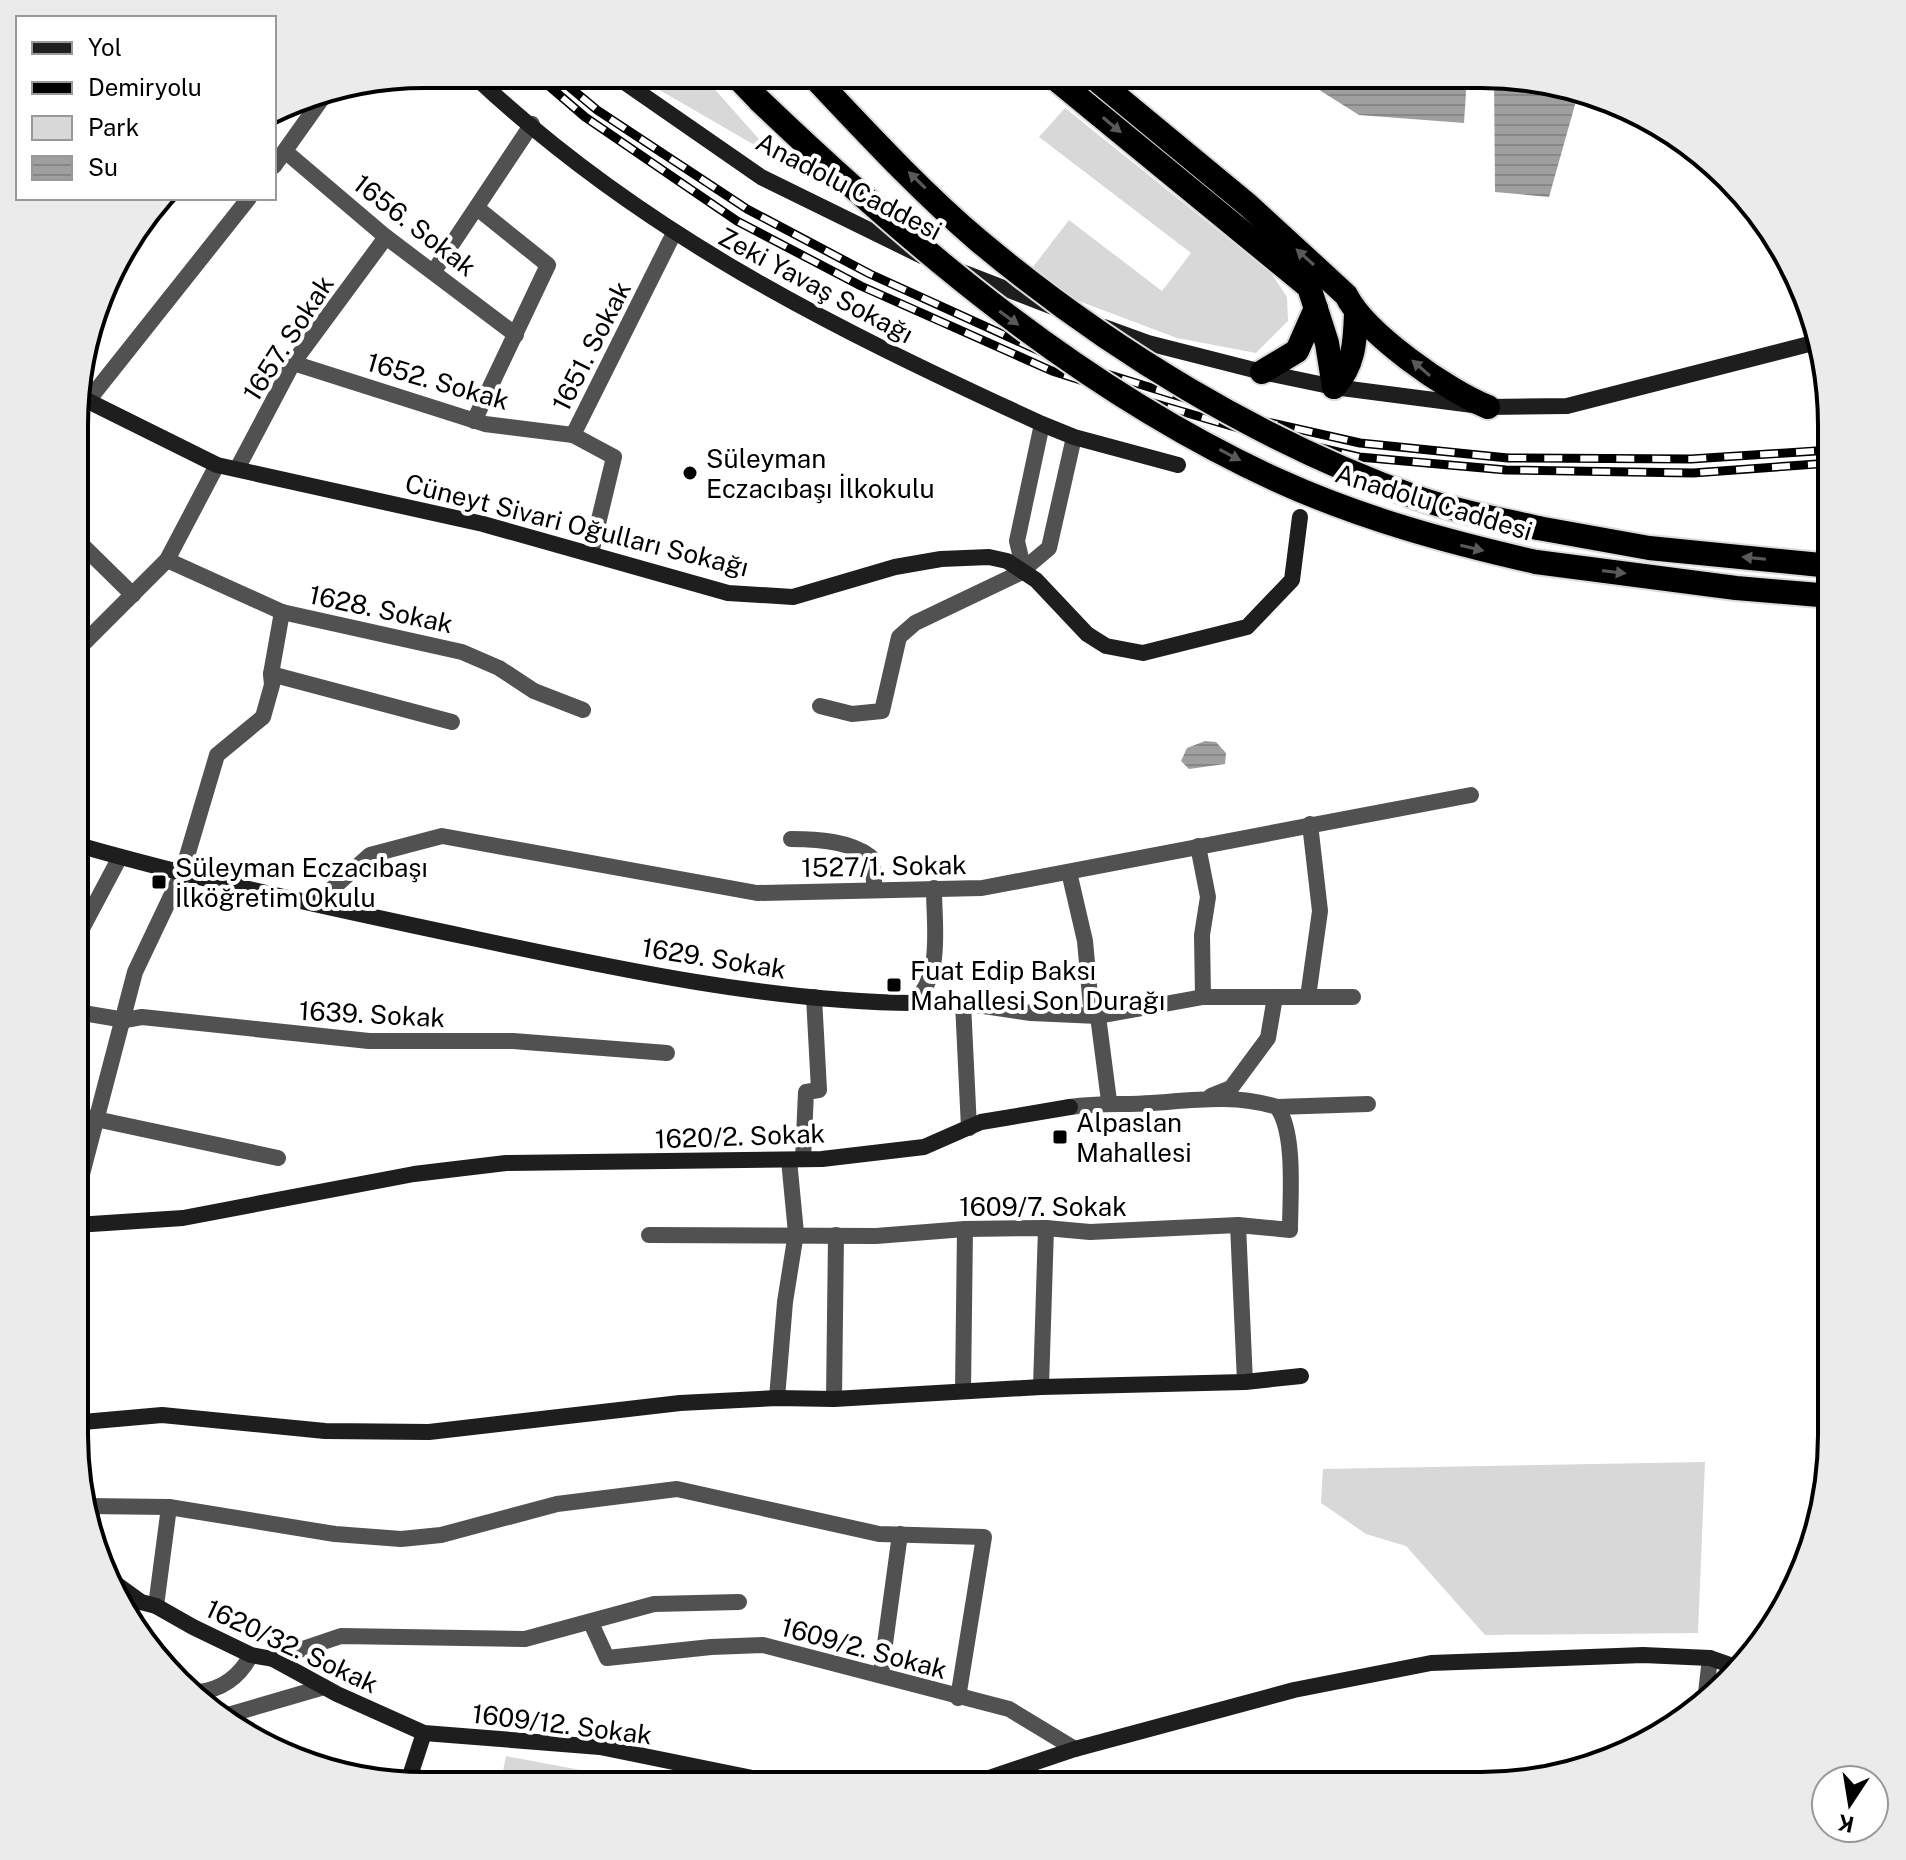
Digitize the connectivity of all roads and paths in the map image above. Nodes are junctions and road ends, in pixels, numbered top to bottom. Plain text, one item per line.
1 (489, 88) edge
2 (633, 88) edge
3 (748, 88) edge
4 (825, 88) edge
5 (1067, 88) edge
6 (1107, 88) edge
7 (317, 106) edge
8 (532, 124) junction
9 (286, 152) junction
10 (276, 164) edge
11 (243, 200) edge
12 (477, 208) junction
13 (674, 233) junction
14 (386, 237) junction
15 (434, 271) junction
16 (1316, 308) junction
17 (1356, 314) junction
18 (516, 335) junction
19 (1808, 344) edge
20 (293, 363) junction
21 (1262, 372) junction
22 (1334, 387) junction
23 (90, 391) edge
24 (89, 402) edge
25 (1488, 407) junction
26 (474, 421) junction
27 (1042, 424) junction
28 (573, 435) junction
29 (1074, 437) junction
30 (217, 465) junction
31 (1178, 465) dead end
32 (237, 469) junction
33 (1300, 517) dead end
34 (88, 551) edge
35 (591, 553) junction
36 (167, 560) junction
37 (1818, 565) edge
38 (1024, 570) junction
39 (133, 595) junction
40 (1818, 595) edge
41 (282, 612) junction
42 (88, 639) edge
43 (271, 674) junction
44 (820, 706) dead end
45 (583, 710) dead end
46 (452, 722) dead end
47 (1471, 795) dead end
48 (1310, 824) junction
49 (791, 839) dead end
50 (1198, 846) junction
51 (88, 848) edge
52 (120, 857) junction
53 (1069, 872) junction
54 (182, 873) junction
55 (934, 888) junction
56 (875, 889) junction
57 (315, 904) junction
58 (88, 917) edge
59 (814, 997) junction
60 (1203, 997) junction
61 (1275, 997) junction
62 (1308, 997) junction
63 (1353, 997) dead end
64 (914, 1003) junction
65 (963, 1003) junction
66 (88, 1014) edge
67 (1098, 1016) junction
68 (125, 1020) junction
69 (667, 1053) dead end
70 (1206, 1098) junction
71 (1109, 1101) junction
72 (1368, 1104) dead end
73 (1277, 1107) junction
74 (88, 1118) edge
75 (99, 1120) junction
76 (969, 1128) junction
77 (88, 1157) edge
78 (278, 1158) dead end
79 (796, 1160) junction
80 (88, 1224) edge
81 (1238, 1225) junction
82 (1046, 1228) junction
83 (965, 1229) junction
84 (796, 1233) junction
85 (649, 1235) dead end
86 (836, 1235) junction
87 (1301, 1376) dead end
88 (1245, 1382) junction
89 (1041, 1387) junction
90 (963, 1391) junction
91 (777, 1398) junction
92 (834, 1399) junction
93 (88, 1422) edge
94 (95, 1506) edge
95 (169, 1507) junction
96 (900, 1534) junction
97 (126, 1589) edge
98 (739, 1602) dead end
99 (133, 1604) edge
100 (149, 1604) junction
101 (591, 1623) junction
102 (251, 1655) junction
103 (1710, 1658) junction
104 (273, 1659) junction
105 (1727, 1664) edge
106 (881, 1673) junction
107 (1707, 1684) edge
108 (324, 1687) junction
109 (206, 1690) edge
110 (958, 1698) junction
111 (235, 1713) edge
112 (424, 1733) junction
113 (1075, 1749) junction
114 (411, 1771) edge
115 (723, 1772) edge
116 (1007, 1772) edge

1 - 8 street, Zeki Yavaş Sokağı
2 - 21 street, Anadolu Caddesi
3 -> 40 highway, Anadolu Caddesi, bridge
37 -> 4 highway, Anadolu Caddesi, bridge
5 -> 16 highway
17 -> 6 highway
7 - 9 street
8 - 12 street
8 - 13 street, Zeki Yavaş Sokağı
9 - 10 street
9 - 14 street, 1656. Sokak
11 - 23 street
12 - 15 street
12 - 18 street
13 - 27 street, Zeki Yavaş Sokağı
13 - 28 street, 1651. Sokak
14 - 15 street, 1656. Sokak
14 - 20 street, 1657. Sokak
15 - 18 street, 1656. Sokak
16 - 21 highway
16 - 22 highway
17 - 22 highway
25 -> 17 highway
18 - 26 street
19 - 25 street, Anadolu Caddesi
20 - 26 street, 1652. Sokak
20 - 32 street, 1657. Sokak
21 - 22 street, Anadolu Caddesi
22 - 25 street, Anadolu Caddesi
24 - 30 street, Cüneyt Sivari Oğulları Sokağı
26 - 28 street, 1652. Sokak
27 - 29 street, Zeki Yavaş Sokağı
27 - 38 street
28 - 35 street, 1651. Sokak
29 - 31 street, Zeki Yavaş Sokağı
29 - 38 street
30 - 32 street, Cüneyt Sivari Oğulları Sokağı
30 - 36 street
32 - 35 street, Cüneyt Sivari Oğulları Sokağı
33 - 38 street, Cüneyt Sivari Oğulları Sokağı
34 - 39 street
35 - 38 street, Cüneyt Sivari Oğulları Sokağı
36 - 39 street
36 - 41 street, 1628. Sokak
38 - 44 street
39 - 42 street
41 - 43 street
41 - 45 street, 1628. Sokak
43 - 46 street
43 - 54 street
47 - 48 street, 1527/1. Sokak
48 - 50 street, 1527/1. Sokak
48 - 62 street
49 - 56 street
50 - 53 street, 1527/1. Sokak
50 - 60 street
51 - 52 street, 1629. Sokak
52 - 54 street, 1629. Sokak
52 - 58 street
53 - 55 street, 1527/1. Sokak
53 - 67 street
54 - 57 street, 1629. Sokak
54 - 68 street
55 - 56 street, 1527/1. Sokak
55 - 64 street
56 - 57 street, 1527/1. Sokak
57 - 59 street, 1629. Sokak
59 - 64 street, 1629. Sokak
59 - 79 street
60 - 61 street, 1629. Sokak
60 - 67 street, 1629. Sokak
61 - 62 street, 1629. Sokak
61 - 70 street
62 - 63 street, 1629. Sokak
64 - 65 street, 1629. Sokak
65 - 67 street, 1629. Sokak
65 - 76 street
66 - 68 street, 1639. Sokak
67 - 71 street
68 - 69 street, 1639. Sokak
68 - 75 street
70 - 71 street, 1620/2. Sokak
70 - 73 street, 1620/2. Sokak
71 - 76 street, 1620/2. Sokak
72 - 73 street, 1620/2. Sokak
73 - 81 street, 1609/7. Sokak
74 - 75 street
75 - 77 street
75 - 78 street
76 - 79 street, 1620/2. Sokak
79 - 80 street, 1620/2. Sokak
79 - 84 street
81 - 82 street, 1609/7. Sokak
81 - 88 street
82 - 83 street, 1609/7. Sokak
82 - 89 street
83 - 86 street, 1609/7. Sokak
83 - 90 street
84 - 85 street, 1609/7. Sokak
84 - 86 street, 1609/7. Sokak
84 - 91 street
86 - 92 street
87 - 88 street
88 - 89 street
89 - 90 street
90 - 92 street
91 - 92 street
91 - 93 street
94 - 95 street
95 - 96 street
95 - 100 street
96 - 106 street
96 - 110 street
97 - 100 street, 1620/32. Sokak
98 - 101 street
99 - 100 street
100 - 102 street, 1620/32. Sokak
101 - 104 street
101 - 106 street, 1609/2. Sokak
102 - 104 street, 1620/32. Sokak
102 - 109 street
103 - 105 street
103 - 107 street
103 - 113 street
104 - 108 street, 1620/32. Sokak
106 - 110 street, 1609/2. Sokak
108 - 111 street
108 - 112 street, 1620/32. Sokak
110 - 113 street, 1609/2. Sokak
112 - 114 street
112 - 115 street, 1609/12. Sokak
113 - 116 street

